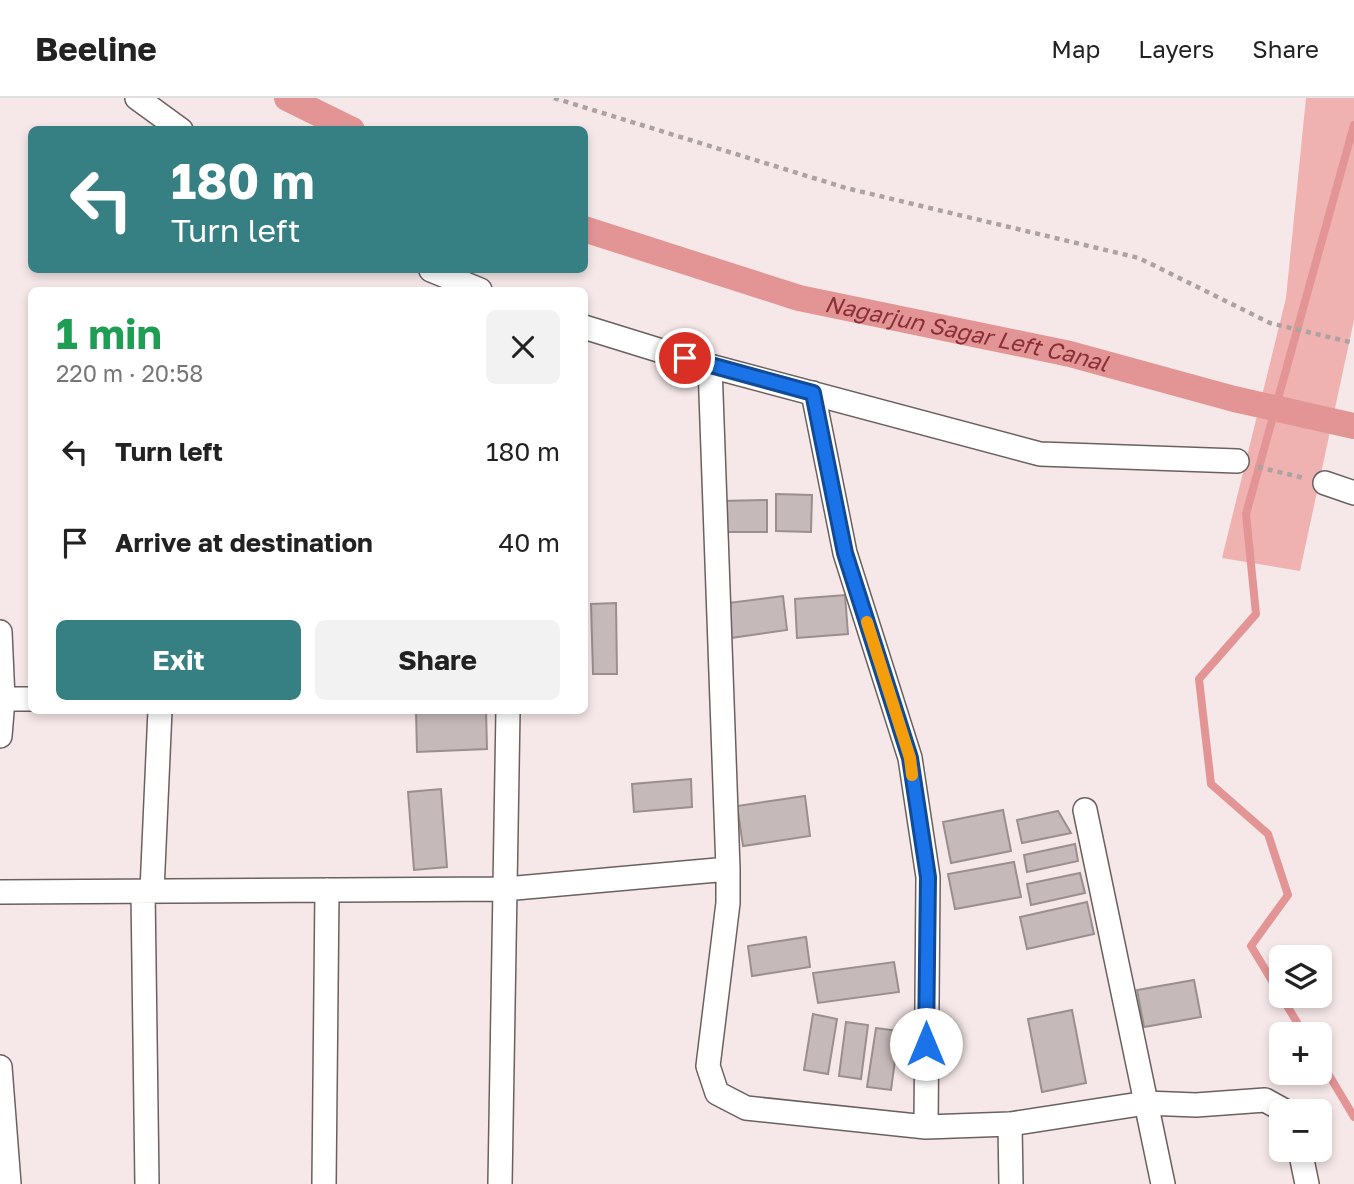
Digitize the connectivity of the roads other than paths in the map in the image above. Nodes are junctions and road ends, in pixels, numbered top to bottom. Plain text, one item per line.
1 (138, 98) edge
2 (175, 126) edge
3 (438, 273) edge
4 (473, 287) edge
5 (588, 328) edge
6 (710, 366) junction
7 (813, 393) junction
8 (1237, 461) road end
9 (1325, 483) road end
10 (1354, 493) edge
11 (0, 632) edge
12 (3, 699) junction
13 (28, 699) edge
14 (160, 714) edge
15 (508, 714) edge
16 (0, 736) edge
17 (1085, 810) dead end
18 (728, 869) junction
19 (327, 890) junction
20 (505, 890) junction
21 (148, 891) junction
22 (0, 892) edge
23 (0, 1067) edge
24 (1269, 1102) edge
25 (1146, 1103) junction
26 (1010, 1124) junction
27 (926, 1127) junction
28 (1302, 1162) edge
29 (9, 1184) edge
30 (147, 1184) edge
31 (324, 1184) edge
32 (500, 1184) edge
33 (1011, 1184) edge
34 (1163, 1184) edge
35 (1307, 1184) edge

1 - 2 street
3 - 4 street
5 - 6 street
6 - 7 street
6 - 18 street
7 - 8 street
7 - 27 street
9 - 10 street
11 - 12 street
12 - 13 street
12 - 16 street
14 - 21 street
15 - 20 street
17 - 25 street
18 - 20 street
18 - 27 street
19 - 20 street
19 - 21 street
19 - 31 street
20 - 32 street
21 - 22 street
21 - 30 street
23 - 29 street
24 - 25 street
25 - 26 street
25 - 34 street
26 - 27 street
26 - 33 street
28 - 35 street

